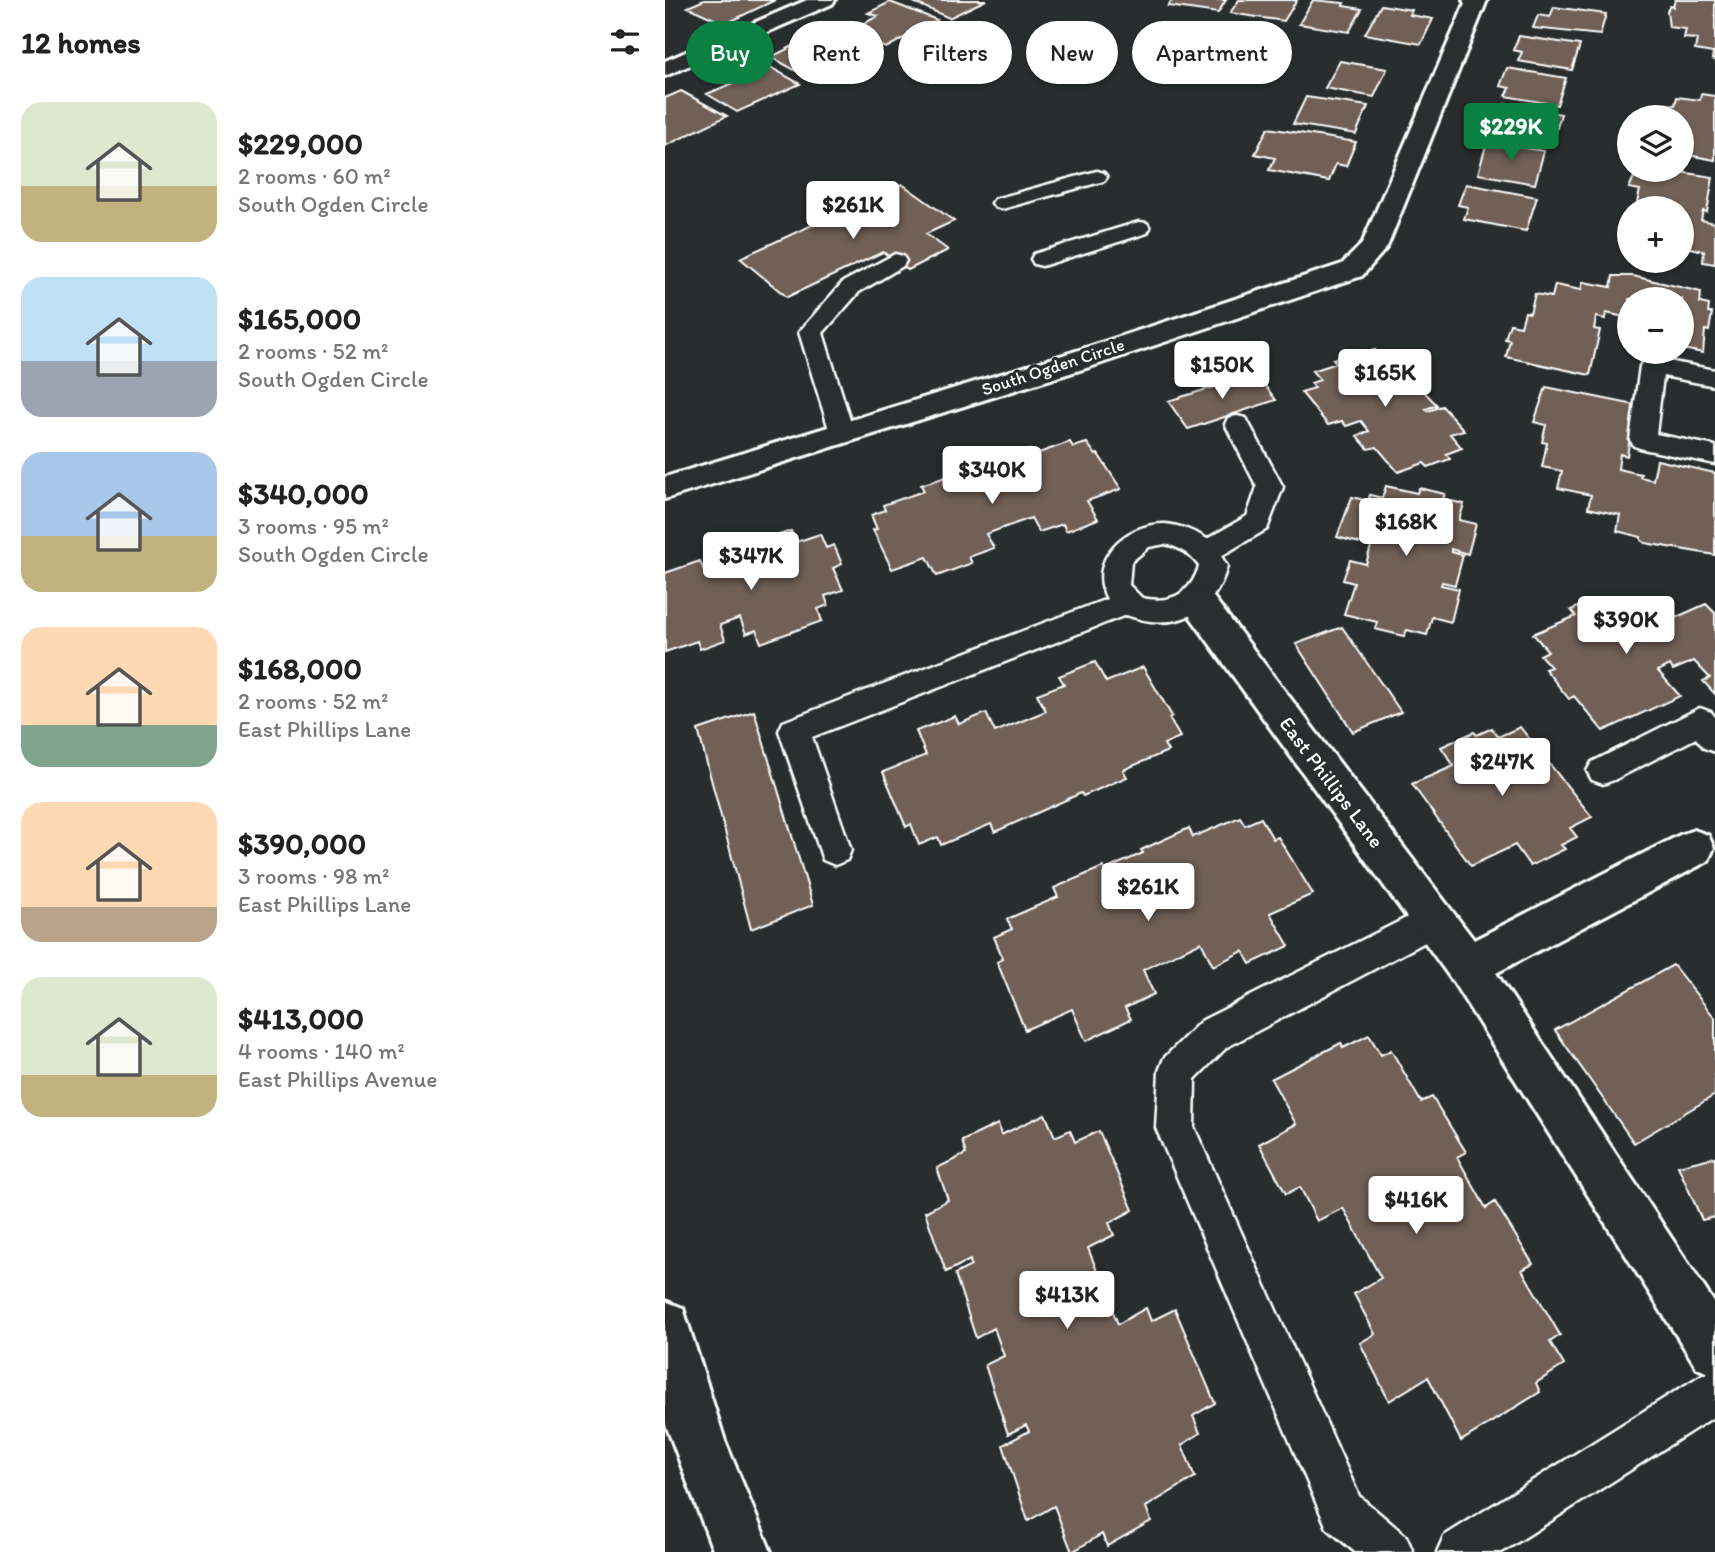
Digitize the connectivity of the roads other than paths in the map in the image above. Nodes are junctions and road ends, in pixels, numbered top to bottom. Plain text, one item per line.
1 (825, 0) edge
2 (1473, 0) edge
3 (665, 69) edge
4 (1097, 177) dead end
5 (1002, 203) dead end
6 (1139, 228) dead end
7 (1042, 259) dead end
8 (895, 261) dead end
9 (1715, 378) edge
10 (1237, 424) dead end
11 (841, 433) junction
12 (1715, 455) edge
13 (665, 488) edge
14 (1206, 552) junction
15 (1196, 599) junction
16 (1126, 603) junction
17 (1715, 739) edge
18 (1603, 771) dead end
19 (1704, 843) edge
20 (835, 850) dead end
21 (1434, 920) junction
22 (1468, 966) junction
23 (665, 1325) edge
24 (1715, 1350) edge
25 (1715, 1391) edge
26 (743, 1552) edge
27 (1390, 1552) edge
28 (1460, 1552) edge

1 - 3 street
2 - 11 street, South Ogden Circle
4 - 5 lane
6 - 7 lane
8 - 11 lane
9 - 12 lane
10 - 14 lane
11 - 13 street, South Ogden Circle
14 - 15 lane
14 - 16 lane
15 - 16 lane
15 - 21 street, East Phillips Lane
16 - 20 lane
17 - 18 lane
19 - 22 street
21 - 22 street, East Phillips Lane
21 - 27 lane
22 - 24 street, East Phillips Lane
23 - 26 street
25 - 28 lane

